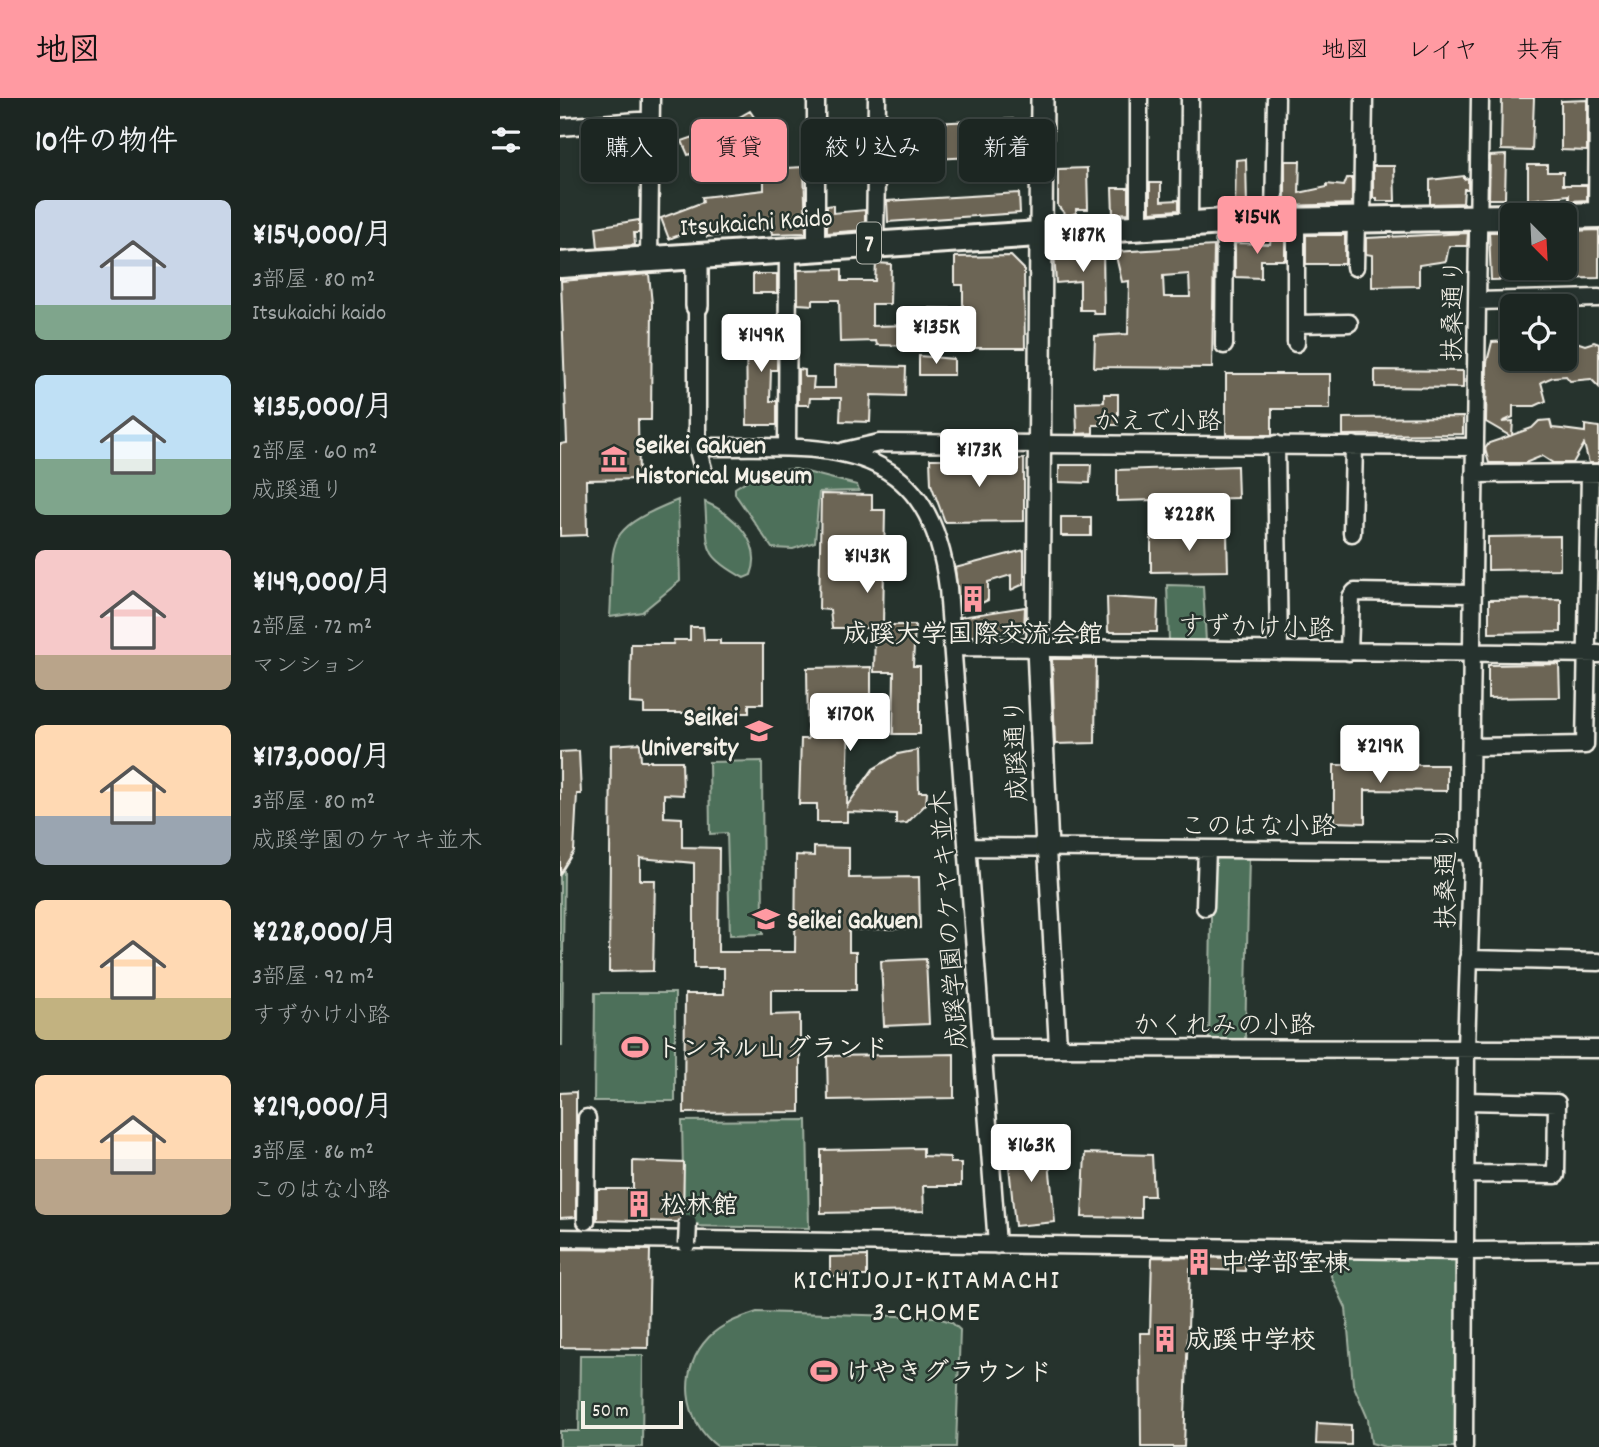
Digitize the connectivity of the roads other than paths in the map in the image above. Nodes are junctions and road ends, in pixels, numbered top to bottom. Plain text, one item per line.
1 (651, 98) edge
2 (816, 98) edge
3 (877, 98) edge
4 (1042, 98) edge
5 (1139, 98) edge
6 (1190, 98) edge
7 (1276, 98) edge
8 (1364, 98) edge
9 (1480, 98) edge
10 (1598, 98) edge
11 (651, 119) edge
12 (581, 125) edge
13 (560, 127) edge
14 (650, 182) edge
15 (1598, 215) edge
16 (1577, 216) edge
17 (1500, 217) edge
18 (1478, 218) junction
19 (1359, 220) junction
20 (1285, 221) junction
21 (1225, 222) junction
22 (1189, 224) junction
23 (1139, 227) junction
24 (1041, 232) junction
25 (875, 243) junction
26 (816, 247) junction
27 (789, 249) junction
28 (696, 255) junction
29 (649, 258) junction
30 (560, 265) edge
31 (1355, 267) dead end
32 (1599, 298) edge
33 (1477, 301) junction
34 (697, 306) joint
35 (1349, 323) dead end
36 (1296, 324) junction
37 (1296, 343) dead end
38 (1224, 345) dead end
39 (1276, 444) junction
40 (1041, 445) junction
41 (1354, 445) junction
42 (697, 447) junction
43 (787, 447) junction
44 (1474, 447) junction
45 (844, 451) junction
46 (703, 469) dead end
47 (1595, 473) edge
48 (1474, 474) junction
49 (1352, 533) dead end
50 (1474, 594) junction
51 (953, 647) junction
52 (1038, 648) junction
53 (1279, 651) junction
54 (1349, 652) junction
55 (1473, 654) junction
56 (1593, 654) edge
57 (1471, 747) junction
58 (967, 846) junction
59 (1047, 849) junction
60 (1207, 849) junction
61 (1469, 851) junction
62 (1205, 906) dead end
63 (1468, 959) junction
64 (1599, 962) edge
65 (1058, 1047) junction
66 (983, 1048) junction
67 (1466, 1048) junction
68 (1599, 1049) edge
69 (1467, 1101) junction
70 (587, 1118) dead end
71 (1466, 1174) junction
72 (586, 1220) dead end
73 (688, 1223) dead end
74 (560, 1238) edge
75 (687, 1244) dead end
76 (996, 1245) junction
77 (1599, 1250) edge
78 (1463, 1251) junction
79 (1464, 1447) edge

1 - 11 street
2 - 26 street
3 - 25 street
4 - 24 street
5 - 23 street
6 - 22 street
7 - 20 street
8 - 19 street
9 - 18 street, 扶桑通り
10 - 15 street
12 - 13 street
14 - 29 street
15 - 16 main road
17 - 18 main road, 7
18 - 19 main road, 7
18 - 33 street, 扶桑通り
19 - 20 main road, 7
19 - 31 street
20 - 21 main road, 7
20 - 36 street
21 - 22 main road, 7
21 - 38 street
22 - 23 main road, 7
23 - 24 main road, 7
24 - 25 main road, Itsukaichi Kaido / 7
24 - 40 street
25 - 26 main road, Itsukaichi Kaido / 7
26 - 27 main road, Itsukaichi Kaido / 7
27 - 28 main road, Itsukaichi Kaido / 7
27 - 43 street
28 - 29 main road, Itsukaichi Kaido / 7
28 - 34 street
29 - 30 main road, Itsukaichi Kaido / 7
32 - 33 street
33 - 44 street, 扶桑通り
34 - 42 street
35 - 36 street
36 - 37 street
39 - 40 street, かえで小路
39 - 41 street, かえで小路
39 - 53 street
40 - 45 street, かえで小路
40 - 52 street, 成蹊通り
41 - 44 street, かえで小路
41 - 49 street
42 - 43 street, 成蹊学園のケヤキ並木
42 - 46 street
43 - 45 street, 成蹊学園のケヤキ並木
44 - 48 street, 扶桑通り
45 - 51 street, 成蹊学園のケヤキ並木
47 - 48 street
47 - 56 street
48 - 50 street, 扶桑通り
50 - 54 street
50 - 55 street, 扶桑通り
51 - 52 street, すずかけ小路
51 - 58 street, 成蹊学園のケヤキ並木
52 - 53 street, すずかけ小路
52 - 59 street, 成蹊通り
53 - 54 street, すずかけ小路
54 - 55 street, すずかけ小路
55 - 56 street, すずかけ小路
55 - 57 street, 扶桑通り
56 - 57 street
57 - 61 street, 扶桑通り
58 - 59 street, このはな小路
58 - 66 street, 成蹊学園のケヤキ並木
59 - 60 street, このはな小路
59 - 65 street
60 - 61 street, このはな小路
60 - 62 street
61 - 63 street, 扶桑通り
63 - 64 street
63 - 67 street, 扶桑通り
65 - 66 street, かくれみの小路
65 - 67 street, かくれみの小路
66 - 76 street, 成蹊学園のケヤキ並木
67 - 68 street, かくれみの小路
67 - 69 street, 扶桑通り
69 - 71 street, 扶桑通り
69 - 71 street
70 - 72 street
71 - 78 street, 扶桑通り
73 - 75 street, bridge
74 - 76 street
76 - 78 street
77 - 78 street
78 - 79 street, 扶桑通り

